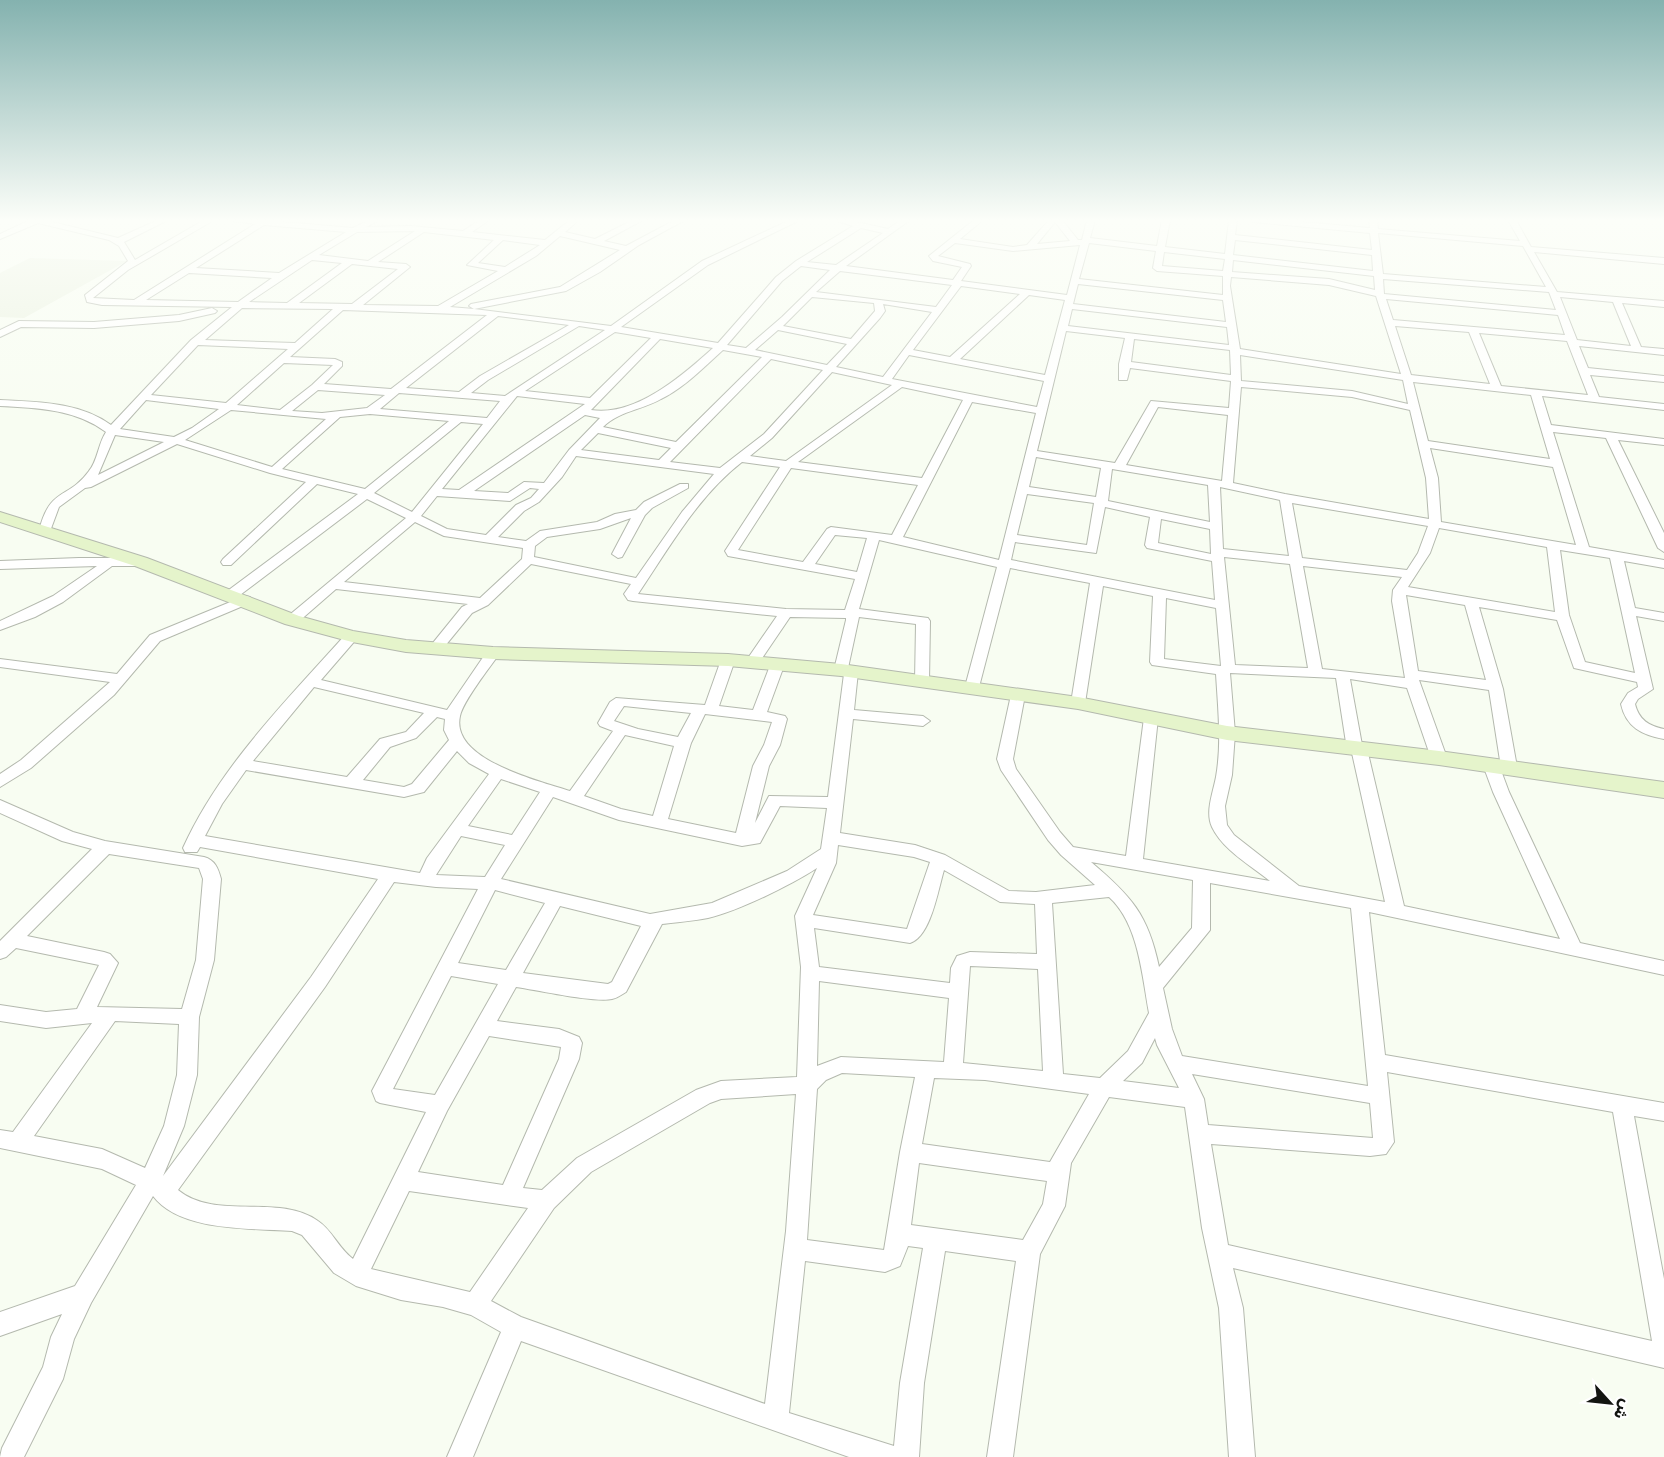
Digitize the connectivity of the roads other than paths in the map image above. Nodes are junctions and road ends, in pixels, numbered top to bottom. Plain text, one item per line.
1 (100, 288) edge
2 (159, 288) edge
3 (261, 288) edge
4 (314, 288) edge
5 (379, 288) edge
6 (476, 288) edge
7 (565, 288) edge
8 (671, 288) edge
9 (768, 288) edge
10 (815, 288) edge
11 (953, 288) edge
12 (987, 288) edge
13 (1072, 288) edge
14 (1137, 288) edge
15 (1228, 288) edge
16 (1353, 288) edge
17 (1380, 288) edge
18 (1512, 288) edge
19 (1551, 288) edge
20 (1553, 292) junction
21 (1026, 293) junction
22 (809, 294) junction
23 (1380, 295) junction
24 (1228, 298) junction
25 (1616, 299) junction
26 (878, 301) junction
27 (1069, 302) junction
28 (135, 303) junction
29 (1664, 304) edge
30 (234, 306) junction
31 (288, 307) junction
32 (340, 308) junction
33 (353, 308) junction
34 (440, 309) junction
35 (453, 310) junction
36 (938, 310) junction
37 (496, 313) junction
38 (1562, 313) junction
39 (0, 322) edge
40 (578, 323) junction
41 (1390, 323) junction
42 (18, 324) junction
43 (1231, 325) junction
44 (776, 327) junction
45 (1062, 328) junction
46 (613, 329) junction
47 (1473, 330) junction
48 (0, 334) edge
49 (1130, 336) junction
50 (657, 337) junction
51 (1573, 341) junction
52 (194, 342) junction
53 (853, 342) junction
54 (297, 346) junction
55 (720, 347) junction
56 (1234, 349) junction
57 (1637, 349) junction
58 (747, 351) junction
59 (907, 352) junction
60 (1662, 354) edge
61 (769, 356) junction
62 (281, 360) junction
63 (953, 360) junction
64 (1124, 364) junction
65 (829, 368) junction
66 (1584, 371) junction
67 (1123, 378) dead end
68 (1407, 378) junction
69 (1050, 379) junction
70 (1664, 379) edge
71 (886, 380) junction
72 (1236, 382) junction
73 (899, 384) junction
74 (316, 387) junction
75 (1497, 389) junction
76 (394, 391) junction
77 (1536, 394) junction
78 (462, 395) junction
79 (512, 396) junction
80 (143, 397) junction
81 (969, 398) junction
82 (1595, 400) junction
83 (594, 402) junction
84 (0, 403) edge
85 (1664, 407) edge
86 (227, 408) junction
87 (1413, 408) junction
88 (370, 411) junction
89 (1042, 411) junction
90 (582, 412) junction
91 (1233, 412) junction
92 (282, 413) junction
93 (336, 415) junction
94 (609, 416) junction
95 (459, 418) junction
96 (490, 421) junction
97 (1547, 428) junction
98 (596, 429) junction
99 (112, 431) junction
100 (1611, 436) junction
101 (178, 441) junction
102 (1664, 442) edge
103 (1422, 443) junction
104 (678, 446) junction
105 (573, 452) junction
106 (1032, 453) junction
107 (741, 458) junction
108 (661, 464) junction
109 (1558, 464) junction
110 (787, 465) junction
111 (1113, 466) junction
112 (274, 471) junction
113 (722, 472) junction
114 (315, 480) junction
115 (924, 482) junction
116 (1220, 484) junction
117 (684, 486) dead end
118 (547, 487) junction
119 (1023, 490) junction
120 (76, 491) junction
121 (435, 492) junction
122 (366, 494) junction
123 (463, 494) junction
124 (1285, 498) junction
125 (1102, 502) junction
126 (640, 513) junction
127 (1156, 515) junction
128 (0, 517) edge
129 (414, 517) junction
130 (1435, 523) junction
131 (1216, 527) junction
132 (45, 531) junction
133 (874, 536) junction
134 (1012, 538) junction
135 (489, 539) junction
136 (896, 539) junction
137 (530, 545) junction
138 (1553, 545) junction
139 (1664, 548) edge
140 (1584, 551) junction
141 (618, 554) dead end
142 (1217, 555) junction
143 (1616, 555) junction
144 (528, 560) junction
145 (1295, 560) junction
146 (110, 562) junction
147 (141, 562) junction
148 (227, 562) dead end
149 (1005, 564) junction
150 (1664, 564) edge
151 (0, 565) edge
152 (807, 566) junction
153 (1412, 574) junction
154 (860, 576) junction
155 (1097, 581) junction
156 (638, 582) junction
157 (333, 585) junction
158 (1400, 590) junction
159 (1160, 595) junction
160 (238, 598) junction
161 (483, 602) junction
162 (1471, 603) junction
163 (1222, 605) junction
164 (1628, 611) junction
165 (786, 613) junction
166 (851, 613) junction
167 (1563, 617) junction
168 (1664, 617) edge
169 (291, 620) junction
170 (0, 626) edge
171 (352, 636) junction
172 (435, 649) junction
173 (493, 653) junction
174 (728, 660) junction
175 (753, 661) junction
176 (0, 663) edge
177 (778, 663) junction
178 (1226, 670) junction
179 (846, 671) junction
180 (1316, 674) junction
181 (1342, 674) junction
182 (120, 679) junction
183 (1412, 679) junction
184 (1643, 679) junction
185 (922, 681) junction
186 (310, 682) junction
187 (1496, 686) junction
188 (972, 687) junction
189 (1018, 695) junction
190 (1078, 703) junction
191 (705, 709) junction
192 (434, 711) junction
193 (846, 714) junction
194 (758, 715) junction
195 (452, 716) junction
196 (1150, 718) junction
197 (923, 721) dead end
198 (622, 729) junction
199 (1227, 733) junction
200 (1664, 734) edge
201 (456, 741) junction
202 (683, 743) junction
203 (1357, 749) junction
204 (1439, 758) junction
205 (242, 764) junction
206 (1500, 766) junction
207 (498, 772) junction
208 (0, 782) edge
209 (351, 783) junction
210 (549, 790) junction
211 (1664, 790) edge
212 (573, 799) junction
213 (834, 803) junction
214 (0, 806) edge
215 (659, 823) junction
216 (457, 829) junction
217 (194, 840) junction
218 (742, 840) junction
219 (517, 842) junction
220 (830, 845) junction
221 (105, 847) junction
222 (1067, 851) junction
223 (187, 859) junction
224 (939, 859) junction
225 (1134, 863) junction
226 (390, 875) junction
227 (1202, 875) junction
228 (425, 879) junction
229 (490, 883) junction
230 (1112, 890) junction
231 (1296, 891) junction
232 (1043, 897) junction
233 (556, 898) junction
234 (1359, 903) junction
235 (1396, 911) junction
236 (804, 920) junction
237 (653, 922) junction
238 (6, 946) edge
239 (1574, 949) junction
240 (1047, 962) junction
241 (447, 968) junction
242 (1664, 968) edge
243 (810, 973) junction
244 (510, 979) junction
245 (1154, 986) junction
246 (958, 992) junction
247 (0, 1012) edge
248 (110, 1012) junction
249 (1159, 1013) junction
250 (83, 1016) junction
251 (189, 1017) junction
252 (483, 1027) junction
253 (1376, 1062) junction
254 (1176, 1063) junction
255 (927, 1069) junction
256 (953, 1070) junction
257 (1054, 1081) junction
258 (807, 1085) junction
259 (1104, 1087) junction
260 (1379, 1096) junction
261 (1194, 1099) junction
262 (440, 1105) junction
263 (1622, 1105) junction
264 (1664, 1112) edge
265 (1200, 1134) junction
266 (9, 1142) edge
267 (910, 1152) junction
268 (1059, 1173) junction
269 (403, 1180) junction
270 (156, 1187) junction
271 (508, 1196) junction
272 (546, 1201) junction
273 (899, 1234) junction
274 (936, 1239) junction
275 (795, 1249) junction
276 (1029, 1252) junction
277 (1219, 1254) junction
278 (357, 1274) junction
279 (83, 1295) junction
280 (476, 1305) junction
281 (0, 1324) edge
282 (515, 1327) junction
283 (1664, 1343) edge
284 (1664, 1356) edge
285 (776, 1420) junction
286 (11, 1457) edge
287 (460, 1457) edge
288 (890, 1457) edge
289 (906, 1457) edge
290 (1000, 1457) edge
291 (1242, 1457) edge

1 - 28 street
2 - 28 street
3 - 30 street
4 - 31 street
5 - 33 street
6 - 34 street
7 - 35 street
8 - 46 street
9 - 55 street
10 - 22 street
11 - 36 street
12 - 21 street
13 - 27 street
14 - 24 street
15 - 24 street
16 - 23 street
17 - 23 street
18 - 20 street
19 - 20 street
20 - 25 street
20 - 38 street
21 - 27 street
21 - 63 street
22 - 26 street
22 - 44 street
23 - 38 street
23 - 41 street
24 - 43 street
25 - 29 street
25 - 57 street
26 - 36 street
26 - 53 street
27 - 43 street
27 - 45 street
28 - 30 street
30 - 31 street
30 - 42 street
30 - 52 street
31 - 32 street
32 - 33 street
32 - 54 street
33 - 34 street
34 - 35 street
35 - 37 street
36 - 59 street
37 - 40 street
37 - 76 street
38 - 51 street
39 - 42 street
40 - 46 street
40 - 78 street
41 - 47 street
41 - 68 street
42 - 48 street
43 - 56 street
44 - 53 street
44 - 58 street
45 - 49 street
45 - 69 street
46 - 50 street
46 - 79 street
47 - 51 street
47 - 75 street
49 - 56 street
49 - 64 street
50 - 55 street
50 - 83 street
51 - 57 street
51 - 66 street
52 - 54 street
52 - 80 street
53 - 65 street
54 - 62 street
55 - 58 street
55 - 94 street
56 - 68 street
56 - 72 street
57 - 60 street
58 - 61 street
59 - 63 street
59 - 71 street
61 - 65 street
61 - 104 street
62 - 74 street
62 - 86 street
63 - 69 street
64 - 67 street
64 - 72 street
65 - 71 street
65 - 107 street
66 - 70 street
66 - 82 street
68 - 75 street
68 - 87 street
69 - 89 street
71 - 73 street
72 - 87 street
72 - 91 street
73 - 81 street
73 - 110 street
74 - 76 street
74 - 92 street
75 - 77 street
76 - 78 street
76 - 88 street
77 - 82 street
77 - 97 street
78 - 79 street
79 - 83 street
79 - 96 street
80 - 86 street
80 - 99 street
81 - 89 street
81 - 115 street
82 - 85 street
83 - 90 street
84 - 99 street
86 - 92 street
86 - 101 street
87 - 103 street
88 - 93 street
88 - 95 street
89 - 106 street
90 - 94 street
90 - 123 street
91 - 111 street
91 - 116 street
92 - 93 street
93 - 112 street
94 - 98 street
95 - 96 street
95 - 122 street
96 - 121 street
97 - 100 street
97 - 109 street
98 - 104 street
98 - 105 street
99 - 101 street
99 - 120 street
100 - 102 street
100 - 139 street
101 - 112 street
101 - 120 street
103 - 109 street
103 - 130 street
104 - 108 street
105 - 108 street
105 - 118 street
106 - 111 street
106 - 119 street
107 - 110 street
107 - 113 street
108 - 113 street
109 - 140 street
110 - 115 street
110 - 152 street
111 - 116 street
111 - 125 street
112 - 114 street
113 - 156 street
114 - 122 street
114 - 148 street
115 - 136 street
116 - 124 street
116 - 131 street
117 - 126 street
118 - 123 street
118 - 135 street
119 - 125 street
119 - 134 street
120 - 132 street
121 - 123 street
121 - 129 street
122 - 129 street
122 - 160 street
124 - 130 street
124 - 145 street
125 - 127 street
125 - 134 street
126 - 137 street
126 - 141 street
127 - 131 street
127 - 142 street
128 - 132 street
129 - 135 street
129 - 157 street
130 - 138 street
130 - 153 street
131 - 142 street
132 - 147 street
133 - 136 street
133 - 152 street
133 - 154 street
134 - 149 street
135 - 137 street
136 - 149 street
137 - 144 street
138 - 140 street
138 - 167 street
140 - 143 street
142 - 145 street
142 - 163 street
143 - 150 street
143 - 164 street
144 - 156 street
144 - 161 street
145 - 153 street
145 - 180 street
146 - 147 street
146 - 151 street
146 - 170 street
147 - 160 street
149 - 155 street
149 - 188 street
152 - 154 street
153 - 158 street
154 - 166 street
155 - 159 street
155 - 190 street
156 - 165 street
157 - 161 street
157 - 169 street
158 - 162 street
158 - 183 street
159 - 163 street
159 - 178 street
160 - 169 street
160 - 182 street
161 - 172 street
162 - 167 street
162 - 187 street
163 - 178 street
164 - 168 street
164 - 184 street
165 - 166 street
165 - 175 street
166 - 179 street
166 - 185 street
167 - 184 street
169 - 171 street
171 - 172 street
171 - 186 street
172 - 173 street
173 - 174 street
173 - 195 street
174 - 175 street
174 - 191 street
175 - 177 street
176 - 182 street
177 - 179 street
177 - 194 street
178 - 180 street
178 - 199 street
179 - 185 street
179 - 193 street
180 - 181 street
181 - 183 street
181 - 203 street
182 - 208 street
183 - 187 street
183 - 204 street
184 - 200 street
185 - 188 street
186 - 192 street
186 - 205 street
187 - 206 street
188 - 189 street
189 - 190 street
189 - 222 street
190 - 196 street
191 - 194 street
191 - 198 street
191 - 202 street
192 - 195 street
192 - 209 street
193 - 197 street
193 - 213 street
194 - 218 street
195 - 201 street
196 - 199 street
196 - 225 street
198 - 202 street
198 - 212 street
199 - 203 street
199 - 231 street
201 - 207 street
201 - 209 street
202 - 215 street
203 - 204 street
203 - 235 street
204 - 206 street
205 - 209 street
205 - 217 street
206 - 211 street
206 - 239 street
207 - 210 street
207 - 216 street
210 - 212 street
210 - 219 street
212 - 215 street
213 - 218 street
213 - 220 street
214 - 221 street
215 - 218 street
216 - 219 street
216 - 228 street
217 - 223 street
217 - 226 street
219 - 229 street
220 - 224 street
220 - 236 street
220 - 237 street
221 - 223 street
221 - 238 street
222 - 225 street
222 - 230 street
223 - 251 street
224 - 232 street
224 - 236 street
225 - 227 street
226 - 228 street
226 - 270 street
227 - 231 street
227 - 245 street
228 - 229 street
229 - 233 street
229 - 241 street
230 - 232 street
230 - 245 street
231 - 234 street
232 - 240 street
233 - 237 street
233 - 244 street
234 - 235 street
234 - 253 street
235 - 239 street
236 - 243 street
237 - 244 street
238 - 250 street
239 - 242 street
240 - 246 street
240 - 257 street
241 - 244 street
241 - 262 street
243 - 246 street
243 - 258 street
244 - 252 street
245 - 249 street
246 - 256 street
247 - 250 street
248 - 250 street
248 - 251 street
248 - 266 street
249 - 254 street
249 - 259 street
251 - 270 street
252 - 262 street
252 - 271 street
253 - 260 street
253 - 263 street
254 - 260 street
254 - 261 street
255 - 256 street
255 - 258 street
255 - 267 street
256 - 257 street
257 - 259 street
258 - 272 street
258 - 275 street
259 - 261 street
259 - 268 street
260 - 265 street
261 - 265 street
262 - 269 street
263 - 264 street
263 - 283 street
265 - 277 street
266 - 270 street
267 - 268 street
267 - 273 street
268 - 276 street
269 - 271 street
269 - 278 street
270 - 278 street
270 - 279 street
271 - 272 street
272 - 280 street
273 - 274 street
273 - 275 street
274 - 276 street
274 - 289 street
275 - 285 street
276 - 290 street
277 - 284 street
277 - 291 street
278 - 280 street
279 - 281 street
279 - 286 street
280 - 282 street
282 - 285 street
282 - 287 street
285 - 288 street

